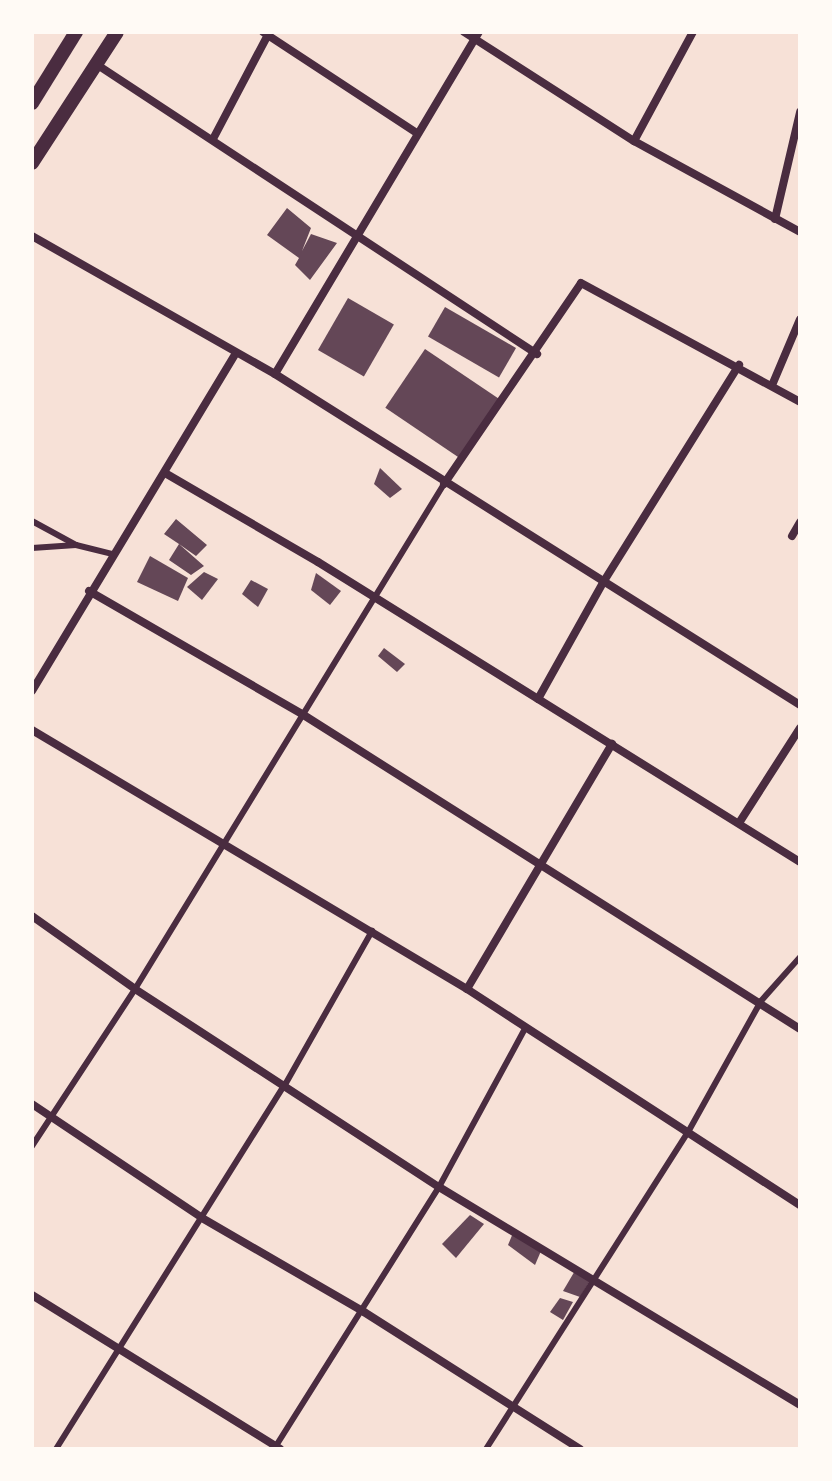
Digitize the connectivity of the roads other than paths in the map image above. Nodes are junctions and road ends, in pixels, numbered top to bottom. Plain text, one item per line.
1 (76, 32) edge
2 (117, 32) edge
3 (464, 32) edge
4 (693, 32) edge
5 (266, 33) edge
6 (477, 36) edge
7 (96, 64) junction
8 (32, 103) edge
9 (800, 112) edge
10 (417, 133) junction
11 (213, 139) junction
12 (634, 141) junction
13 (32, 163) edge
14 (775, 219) junction
15 (800, 232) edge
16 (358, 235) junction
17 (32, 236) edge
18 (800, 319) edge
19 (235, 354) junction
20 (537, 354) junction
21 (739, 365) junction
22 (275, 374) junction
23 (773, 383) junction
24 (800, 402) edge
25 (165, 473) junction
26 (444, 484) junction
27 (32, 521) edge
28 (800, 522) edge
29 (792, 536) dead end
30 (76, 545) junction
31 (32, 548) edge
32 (113, 554) junction
33 (604, 581) junction
34 (89, 591) junction
35 (371, 598) junction
36 (32, 691) edge
37 (538, 699) junction
38 (800, 705) edge
39 (302, 714) junction
40 (800, 728) edge
41 (32, 730) edge
42 (612, 744) junction
43 (739, 823) junction
44 (225, 841) junction
45 (800, 862) edge
46 (541, 864) junction
47 (32, 916) edge
48 (372, 931) junction
49 (800, 957) edge
50 (135, 989) junction
51 (467, 989) junction
52 (761, 1001) junction
53 (526, 1027) junction
54 (800, 1029) edge
55 (286, 1083) junction
56 (32, 1104) edge
57 (51, 1116) junction
58 (687, 1134) junction
59 (32, 1146) edge
60 (439, 1187) junction
61 (800, 1205) edge
62 (202, 1218) junction
63 (598, 1278) junction
64 (32, 1295) edge
65 (364, 1312) junction
66 (115, 1351) junction
67 (514, 1405) junction
68 (800, 1405) edge
69 (277, 1448) edge
70 (56, 1449) edge
71 (486, 1449) edge
72 (580, 1449) edge

1 - 8 street
2 - 7 street
3 - 6 street
4 - 12 street
5 - 10 street
5 - 11 street
6 - 10 street
6 - 12 street
7 - 11 street
7 - 13 street
9 - 14 street
10 - 16 street
11 - 16 street
12 - 14 street
14 - 15 street
16 - 20 street
16 - 22 street
17 - 19 street
18 - 23 street
19 - 22 street
19 - 25 street
20 - 21 street
20 - 26 street
21 - 23 street
21 - 33 street
22 - 26 street
23 - 24 street
25 - 32 street
25 - 35 street
26 - 33 street
26 - 35 lane
27 - 30 lane
28 - 29 street
30 - 31 lane
30 - 32 lane
32 - 34 street
33 - 37 street
33 - 38 street
34 - 36 street
34 - 39 street
35 - 37 street
35 - 39 lane
37 - 42 street
39 - 44 lane
39 - 46 street
40 - 43 street
41 - 44 street
42 - 43 street
42 - 46 street
43 - 45 street
44 - 48 street
44 - 50 lane
46 - 51 street
46 - 52 street
47 - 50 street
48 - 51 street
48 - 55 lane
49 - 52 lane
50 - 55 street
50 - 57 lane
51 - 53 street
52 - 54 street
52 - 58 lane
53 - 58 street
53 - 60 lane
55 - 60 street
55 - 62 lane
56 - 57 street
57 - 59 lane
57 - 62 street
58 - 61 street
58 - 63 lane
60 - 63 street
60 - 65 lane
62 - 65 street
62 - 66 lane
63 - 67 lane
63 - 68 street
64 - 66 street
65 - 67 street
65 - 69 lane
66 - 69 street
66 - 70 lane
67 - 71 lane
67 - 72 street

